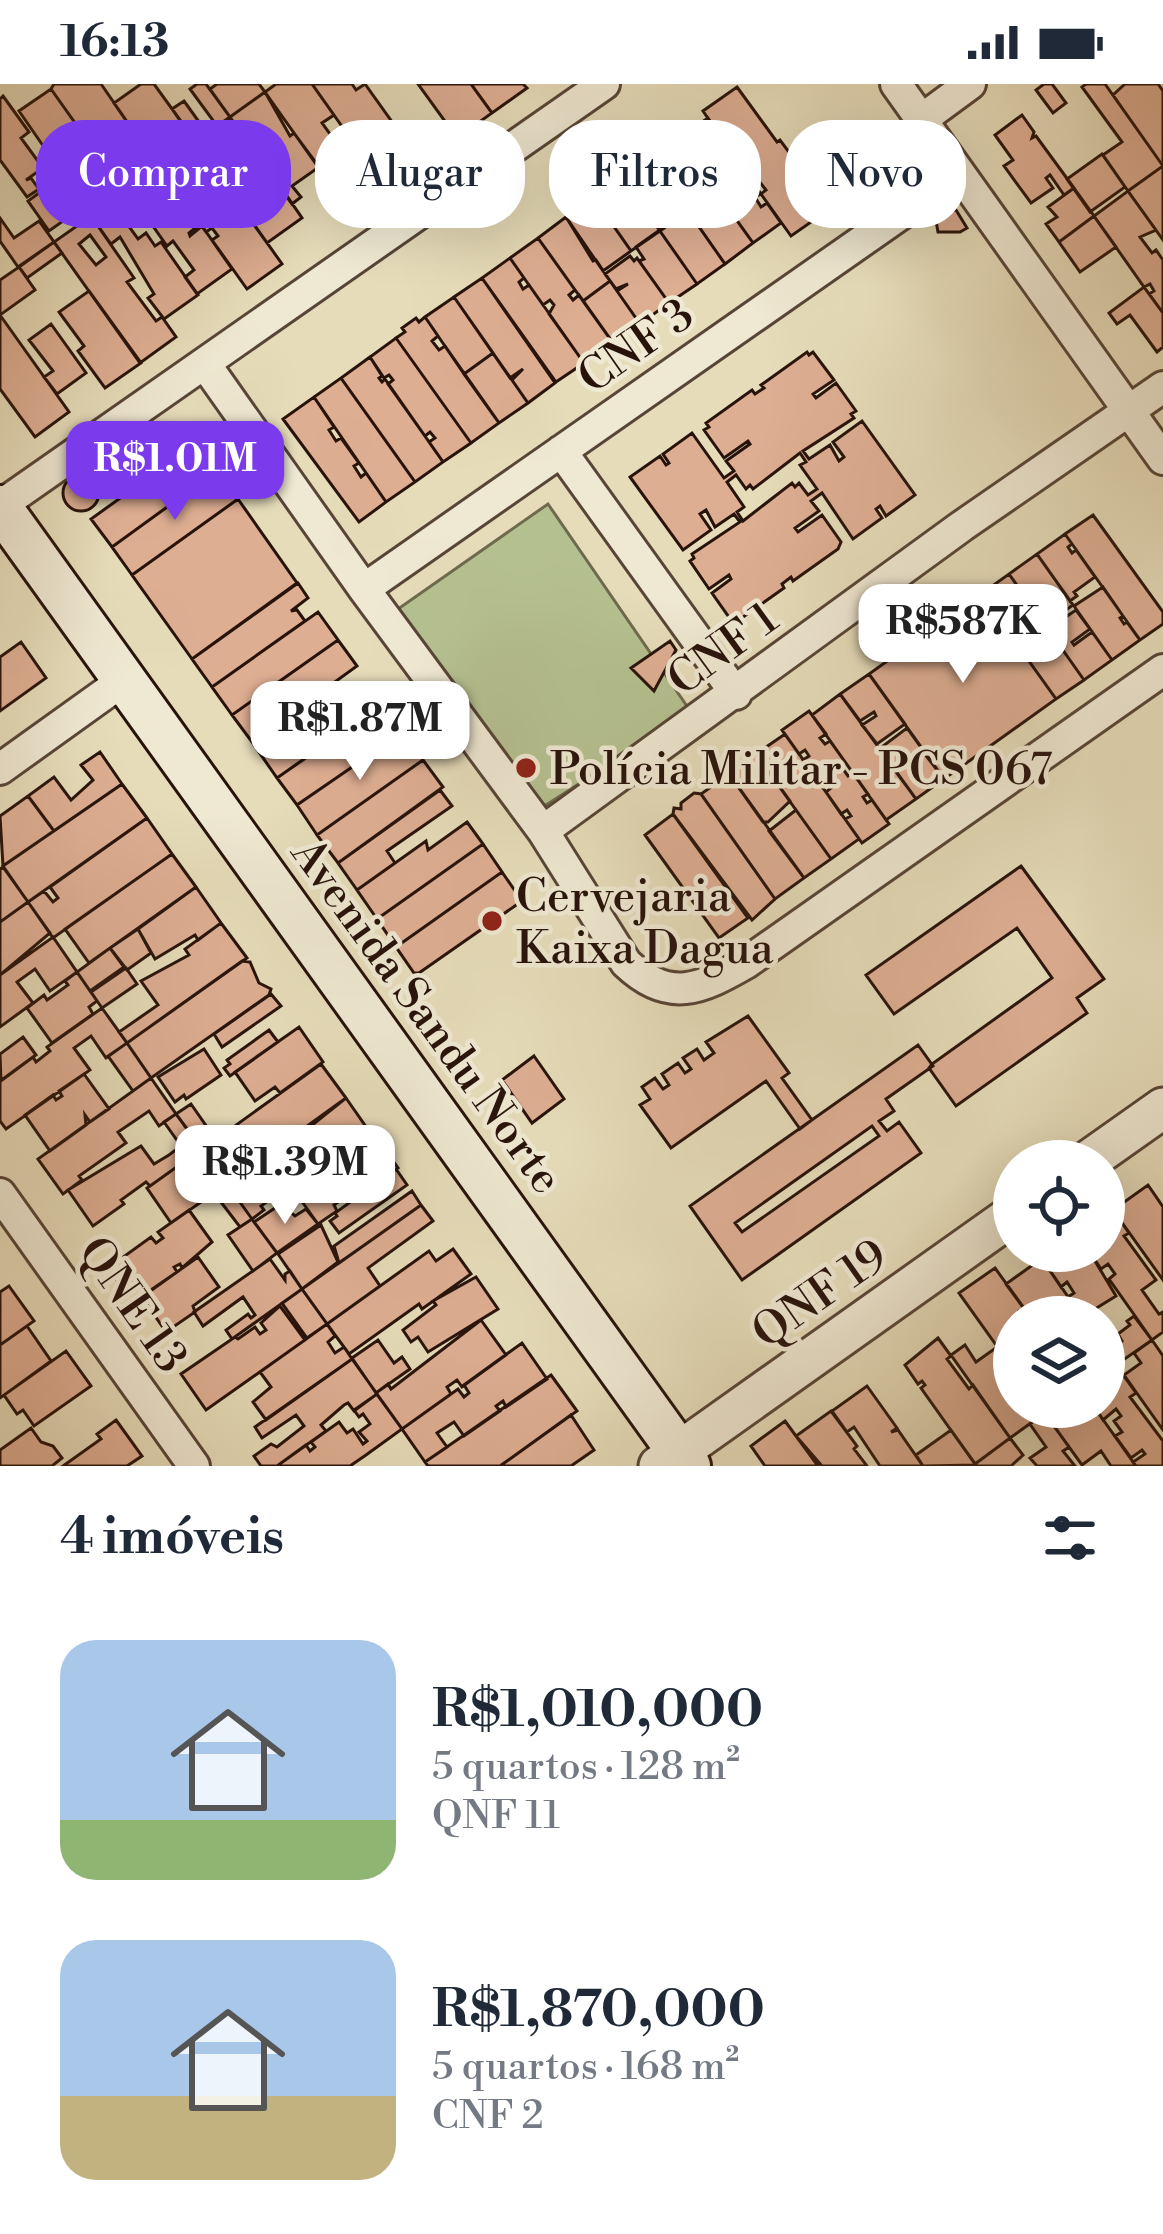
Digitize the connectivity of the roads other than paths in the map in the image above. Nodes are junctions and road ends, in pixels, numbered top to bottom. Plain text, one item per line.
1 (604, 84) edge
2 (896, 84) edge
3 (970, 84) edge
4 (921, 120) joint
5 (966, 185) edge
6 (881, 228) edge
7 (205, 364) junction
8 (1163, 386) edge
9 (1128, 410) junction
10 (561, 451) junction
11 (1163, 459) edge
12 (0, 507) edge
13 (364, 590) junction
14 (1163, 670) edge
15 (124, 680) junction
16 (736, 694) junction
17 (0, 769) edge
18 (543, 831) junction
19 (1163, 1108) edge
20 (1118, 1140) edge
21 (0, 1194) edge
22 (993, 1229) edge
23 (675, 1461) edge
24 (194, 1466) edge

1 - 7 street
2 - 4 street
3 - 4 street
5 - 9 street
6 - 10 street, CNF 3
7 - 12 street
7 - 13 street
8 - 9 street, CNF 1
9 - 11 street
9 - 16 street, CNF 1
10 - 13 street, CNF 3
10 - 16 street
12 - 15 main road, Avenida Sandu Norte
13 - 18 street
14 - 18 street
15 - 17 street
15 - 23 main road, Avenida Sandu Norte
16 - 18 street, CNF 1
19 - 20 street
21 - 24 street, QNE 13
22 - 23 street, QNF 19

